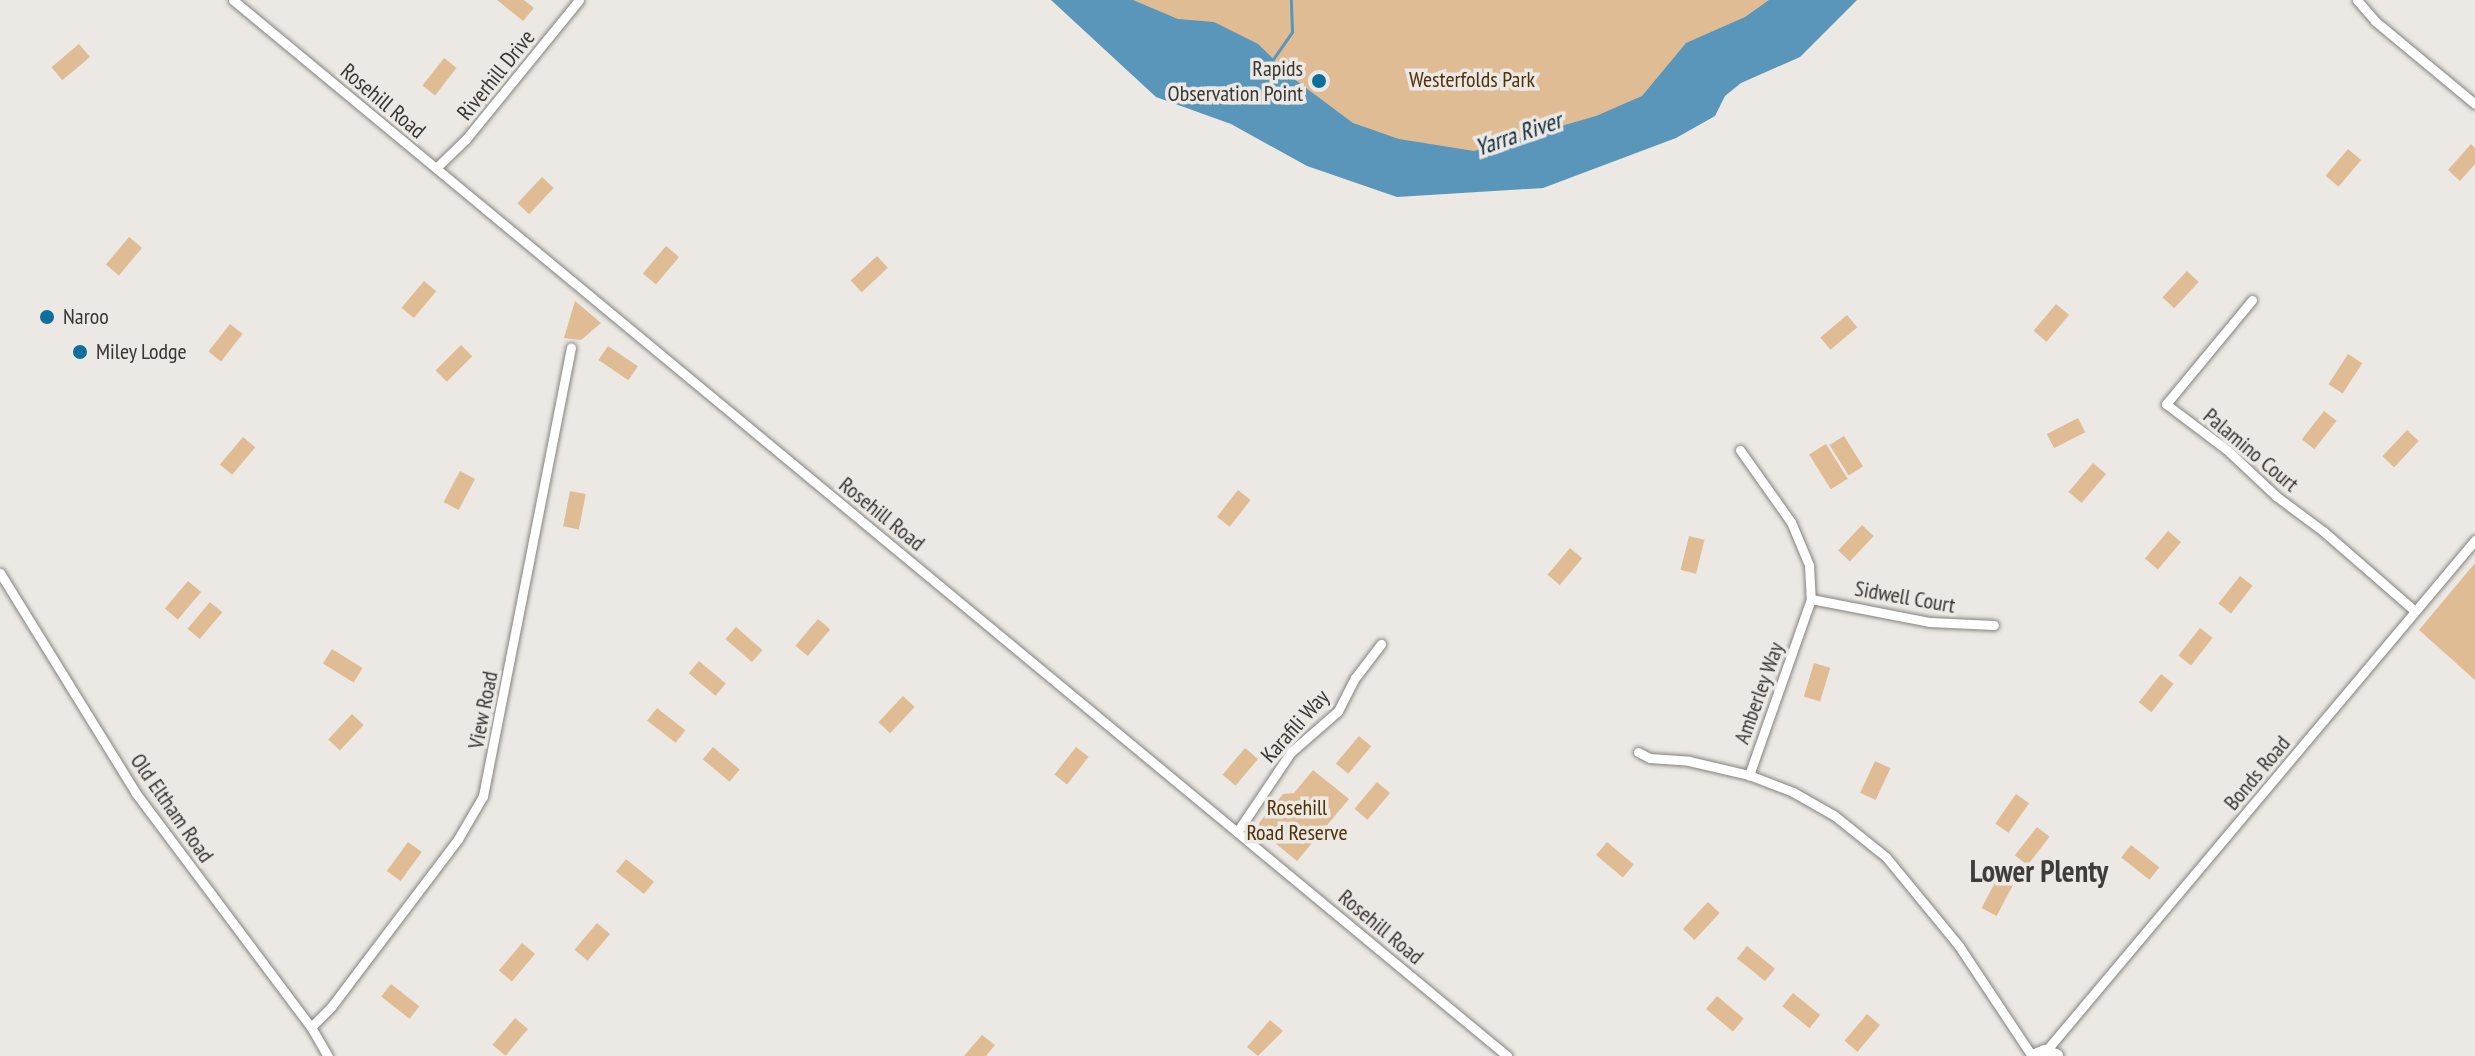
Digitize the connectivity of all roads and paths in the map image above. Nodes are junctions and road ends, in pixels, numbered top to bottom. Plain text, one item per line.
1 (233, 0) edge
2 (579, 0) edge
3 (2357, 0) edge
4 (2475, 104) edge
5 (436, 168) junction
6 (2252, 300) dead end
7 (571, 348) dead end
8 (1740, 450) dead end
9 (2475, 540) edge
10 (0, 573) edge
11 (1811, 599) junction
12 (2415, 611) junction
13 (1994, 625) dead end
14 (1381, 644) dead end
15 (1638, 752) dead end
16 (1749, 775) junction
17 (1237, 832) junction
18 (311, 1027) junction
19 (2045, 1055) edge
20 (328, 1056) edge
21 (1507, 1056) edge

1 - 5 street, Rosehill Road
2 - 5 street, Riverhill Drive
3 - 4 street
5 - 17 street, Rosehill Road
6 - 12 street, Palamino Court
7 - 18 street, View Road
8 - 11 street, Amberley Way
9 - 12 street, Bonds Road
10 - 18 street, Old Eltham Road
11 - 13 street, Sidwell Court
11 - 16 street, Amberley Way
12 - 19 street, Bonds Road
14 - 17 street, Karafili Way
15 - 16 street
16 - 19 street, Amberley Way
17 - 21 street, Rosehill Road
18 - 20 street, Old Eltham Road

